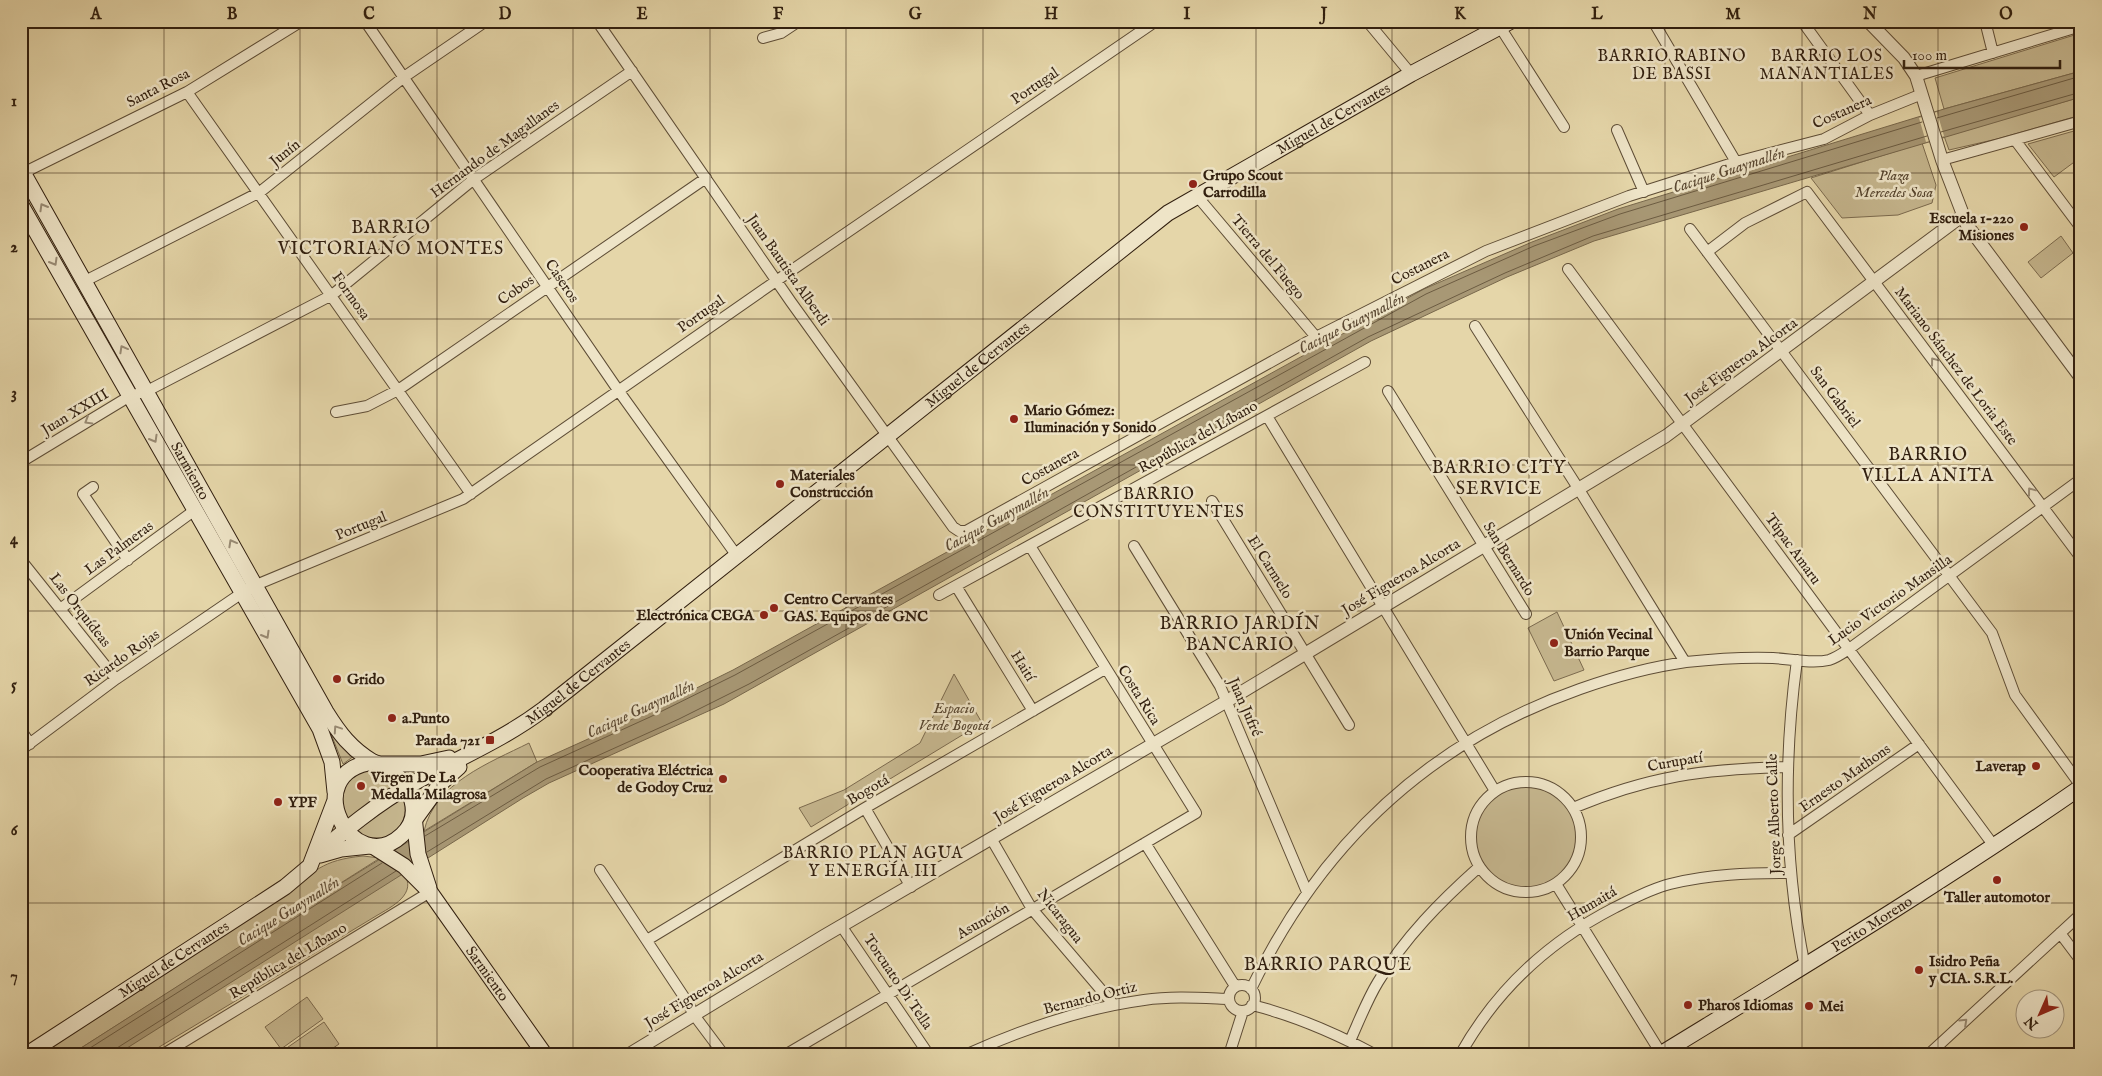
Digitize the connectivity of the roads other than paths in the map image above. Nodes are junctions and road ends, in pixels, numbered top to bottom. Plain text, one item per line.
1 (302, 21) edge
2 (365, 21) edge
3 (486, 21) edge
4 (597, 21) edge
5 (799, 21) edge
6 (1156, 21) edge
7 (1367, 21) edge
8 (1653, 21) edge
9 (1802, 21) edge
10 (1868, 21) edge
11 (1985, 21) edge
12 (1506, 24) edge
13 (2081, 26) edge
14 (763, 38) dead end
15 (1993, 53) junction
16 (632, 71) junction
17 (1411, 74) junction
18 (1916, 76) junction
19 (404, 77) junction
20 (187, 92) junction
21 (1922, 94) junction
22 (1870, 115) junction
23 (2081, 121) edge
24 (1564, 127) dead end
25 (1617, 130) dead end
26 (2015, 140) junction
27 (1942, 160) junction
28 (1736, 162) junction
29 (22, 172) edge
30 (706, 178) junction
31 (474, 179) junction
32 (260, 192) junction
33 (1644, 192) junction
34 (1197, 196) junction
35 (21, 205) edge
36 (1962, 216) junction
37 (2081, 228) edge
38 (1690, 229) dead end
39 (1707, 252) junction
40 (1568, 269) dead end
41 (776, 280) junction
42 (85, 281) junction
43 (1874, 282) junction
44 (548, 287) junction
45 (332, 295) junction
46 (1475, 326) dead end
47 (1316, 337) junction
48 (1783, 351) junction
49 (1365, 362) dead end
50 (2081, 378) edge
51 (398, 390) junction
52 (618, 390) junction
53 (147, 391) junction
54 (1388, 391) dead end
55 (130, 396) junction
56 (336, 412) dead end
57 (1266, 416) junction
58 (1682, 424) junction
59 (886, 436) junction
60 (21, 462) edge
61 (2081, 479) edge
62 (93, 486) dead end
63 (1578, 488) junction
64 (471, 494) junction
65 (1212, 501) dead end
66 (2043, 507) junction
67 (195, 510) junction
68 (959, 531) joint
69 (1030, 546) junction
70 (1134, 546) dead end
71 (1484, 546) junction
72 (737, 556) junction
73 (2081, 558) edge
74 (21, 560) edge
75 (128, 560) junction
76 (1949, 574) junction
77 (256, 585) junction
78 (956, 586) junction
79 (242, 593) junction
80 (939, 596) dead end
81 (1382, 606) junction
82 (60, 609) junction
83 (1526, 614) dead end
84 (1849, 649) junction
85 (1306, 653) junction
86 (1797, 660) junction
87 (1685, 662) junction
88 (1105, 669) junction
89 (116, 679) junction
90 (1227, 701) junction
91 (1033, 711) junction
92 (1350, 724) dead end
93 (21, 730) edge
94 (1466, 742) junction
95 (1153, 744) junction
96 (1919, 744) junction
97 (26, 747) edge
98 (472, 754) junction
99 (377, 763) junction
100 (1787, 767) junction
101 (2081, 786) edge
102 (406, 787) junction
103 (1495, 791) junction
104 (335, 798) junction
105 (865, 808) junction
106 (1573, 808) junction
107 (1196, 813) joint
108 (414, 824) junction
109 (346, 829) junction
110 (1788, 835) junction
111 (992, 840) junction
112 (1145, 843) junction
113 (1994, 846) junction
114 (377, 849) junction
115 (314, 857) junction
116 (414, 866) junction
117 (1479, 867) junction
118 (600, 870) dead end
119 (1790, 874) junction
120 (1556, 884) junction
121 (910, 887) junction
122 (430, 892) junction
123 (1307, 892) junction
124 (1032, 909) junction
125 (2081, 914) edge
126 (1582, 926) junction
127 (842, 927) junction
128 (2060, 933) junction
129 (647, 940) junction
130 (2081, 961) edge
131 (1805, 967) junction
132 (1235, 986) junction
133 (1251, 989) junction
134 (888, 994) junction
135 (1229, 999) junction
136 (1114, 1005) junction
137 (1252, 1005) junction
138 (1243, 1011) junction
139 (694, 1015) junction
140 (1350, 1041) junction
141 (21, 1049) edge
142 (1661, 1054) edge
143 (26, 1055) edge
144 (162, 1055) edge
145 (545, 1055) edge
146 (628, 1055) edge
147 (724, 1055) edge
148 (785, 1055) edge
149 (930, 1055) edge
150 (965, 1055) edge
151 (1229, 1055) edge
152 (1376, 1055) edge
153 (1460, 1055) edge
154 (1928, 1055) edge

1 - 20 street, Santa Rosa
2 - 19 street, Caseros
3 - 19 street, Junín
4 - 16 street, Juan Bautista Alberdi
5 - 14 street
6 - 41 street, Portugal
7 - 17 street
8 - 28 street
9 - 22 street
10 - 18 street
11 - 15 street
12 - 17 main road, Miguel de Cervantes
12 - 24 street
13 - 15 street
15 - 18 street
16 - 30 street, Juan Bautista Alberdi
16 - 31 street, Hernando de Magallanes
17 - 34 main road, Miguel de Cervantes
18 - 21 street
19 - 31 street, Caseros
19 - 32 street, Junín
20 - 29 street, Santa Rosa
20 - 32 street, Formosa
21 - 22 street, Costanera
21 - 27 street
22 - 28 street, Costanera
23 - 26 street
25 - 33 street
26 - 27 street
26 - 37 street
27 - 36 street
28 - 33 street, Costanera
42 -> 29 main road, Sarmiento
30 - 41 street, Juan Bautista Alberdi
30 - 44 street, Cobos
31 - 44 street, Caseros
31 - 45 street, Hernando de Magallanes
32 - 42 street, Junín
32 - 45 street, Formosa
33 - 47 street, Costanera
34 - 47 street, Tierra del Fuego
34 - 59 main road, Miguel de Cervantes
35 -> 55 main road, Sarmiento
36 - 43 street, José Figueroa Alcorta
36 - 50 street
38 - 39 street, San Gabriel
39 - 43 street, Mariano Sánchez de Loria Este
39 - 48 street, San Gabriel
40 - 58 street, Túpac Amaru
41 - 52 street, Portugal
41 - 59 street, Juan Bautista Alberdi
53 -> 42 main road, Sarmiento
43 - 48 street, José Figueroa Alcorta
66 -> 43 street, Mariano Sánchez de Loria Este
44 - 51 street, Cobos
44 - 52 street, Caseros
45 - 51 street, Formosa
45 - 53 street, Hernando de Magallanes
46 - 63 street
47 - 68 street, Costanera
48 - 58 street, José Figueroa Alcorta
48 - 76 street, San Gabriel
49 - 57 street, República del Líbano
51 - 56 street, Cobos
51 - 64 street, Formosa
52 - 64 street, Portugal
52 - 72 street, Caseros
53 - 55 street, Juan XXIII
77 -> 53 main road, Sarmiento
54 - 71 street, San Bernardo
55 -> 60 street, Juan XXIII
55 -> 67 main road, Sarmiento
57 - 69 street, República del Líbano
57 - 81 street
58 - 63 street, José Figueroa Alcorta
58 - 84 street, Túpac Amaru
59 - 68 street, Juan Bautista Alberdi
59 - 72 main road, Miguel de Cervantes
61 - 66 street, Lucio Victorio Mansilla
62 - 75 street
63 - 71 street, José Figueroa Alcorta
63 - 87 street
64 - 77 street, Portugal
65 - 85 street, El Carmelo
66 - 73 street, Mariano Sánchez de Loria Este
66 - 76 street, Lucio Victorio Mansilla
67 - 75 street, Las Palmeras
67 - 79 main road, Sarmiento
69 - 78 street, República del Líbano
69 - 88 street, Costa Rica
70 - 90 street, Juan Jufré
71 - 81 street, José Figueroa Alcorta
71 - 83 street, San Bernardo
72 - 98 main road, Miguel de Cervantes
74 - 82 street, Las Orquídeas
75 - 82 street, Las Palmeras
76 - 84 street, Lucio Victorio Mansilla
76 - 101 street, San Gabriel
77 - 79 street, Portugal
99 -> 77 main road, Sarmiento
78 - 80 street, República del Líbano
78 - 91 street, Haití
79 - 89 street, Ricardo Rojas
79 -> 104 main road, Sarmiento
81 - 85 street, José Figueroa Alcorta
81 - 94 street
82 - 89 street, Las Orquídeas
84 - 86 street, Lucio Victorio Mansilla
84 - 96 street, Túpac Amaru
85 - 90 street, José Figueroa Alcorta
85 - 92 street, El Carmelo
86 - 87 street, Lucio Victorio Mansilla
86 - 100 street, Jorge Alberto Calle
87 - 94 street, Lucio Victorio Mansilla
88 - 91 street, Bogotá
88 - 95 street, Costa Rica
89 - 97 street, Ricardo Rojas
90 - 95 street, José Figueroa Alcorta
90 - 123 street, Juan Jufré
91 - 105 street, Bogotá
93 - 97 street
94 - 103 street
94 - 123 street, Lucio Victorio Mansilla
95 - 107 street, Costa Rica
95 - 111 street, José Figueroa Alcorta
96 - 110 street, Ernesto Mathons
96 - 113 street, Túpac Amaru
98 - 99 main road, Miguel de Cervantes
98 - 102 main road, Miguel de Cervantes
98 - 108 main road, Miguel de Cervantes
99 - 102 main road, Sarmiento
99 - 104 main road, Miguel de Cervantes
100 - 106 street, Curupatí
100 - 110 street, Jorge Alberto Calle
101 - 113 main road, Perito Moreno
102 - 108 main road
102 - 109 main road, Miguel de Cervantes
103 - 106 street
103 - 117 street
104 - 109 main road
104 - 115 main road, Miguel de Cervantes
105 - 121 street
105 - 129 street, Bogotá
106 - 120 street
107 - 112 street, Asunción
108 - 114 main road, Miguel de Cervantes
108 - 116 main road
109 - 114 main road, Sarmiento
109 - 115 main road, Miguel de Cervantes
110 - 119 street, Jorge Alberto Calle
111 - 121 street, José Figueroa Alcorta
111 - 124 street, Nicaragua
112 - 124 street, Asunción
112 - 132 street
113 - 131 main road, Perito Moreno
114 - 115 main road, Miguel de Cervantes
114 - 116 main road, Sarmiento
115 - 141 main road, Miguel de Cervantes
115 - 143 main road, Miguel de Cervantes
116 - 122 main road, Sarmiento
117 - 120 street
117 - 140 street
118 - 129 street
119 - 126 street, Humaitá
119 - 131 street, Jorge Alberto Calle
120 - 126 street
121 - 127 street, José Figueroa Alcorta
122 - 144 street, República del Líbano
122 - 145 main road, Sarmiento
123 - 133 street, Lucio Victorio Mansilla
124 - 134 street, Asunción
124 - 136 street, Nicaragua
125 - 128 street
126 - 142 street
126 - 153 street, Humaitá
127 - 134 street, Torcuato Di Tella
127 - 139 street, José Figueroa Alcorta
128 - 130 street
154 -> 128 street
129 - 139 street
131 - 142 main road, Perito Moreno
132 - 133 street
132 - 135 street
133 - 137 street
134 - 148 street, Asunción
134 - 149 street, Torcuato Di Tella
135 - 136 street, Bernardo Ortiz
135 - 138 street
136 - 150 street, Bernardo Ortiz
137 - 138 street
137 - 140 street
138 - 151 street
139 - 146 street, José Figueroa Alcorta
139 - 147 street
140 - 152 street

